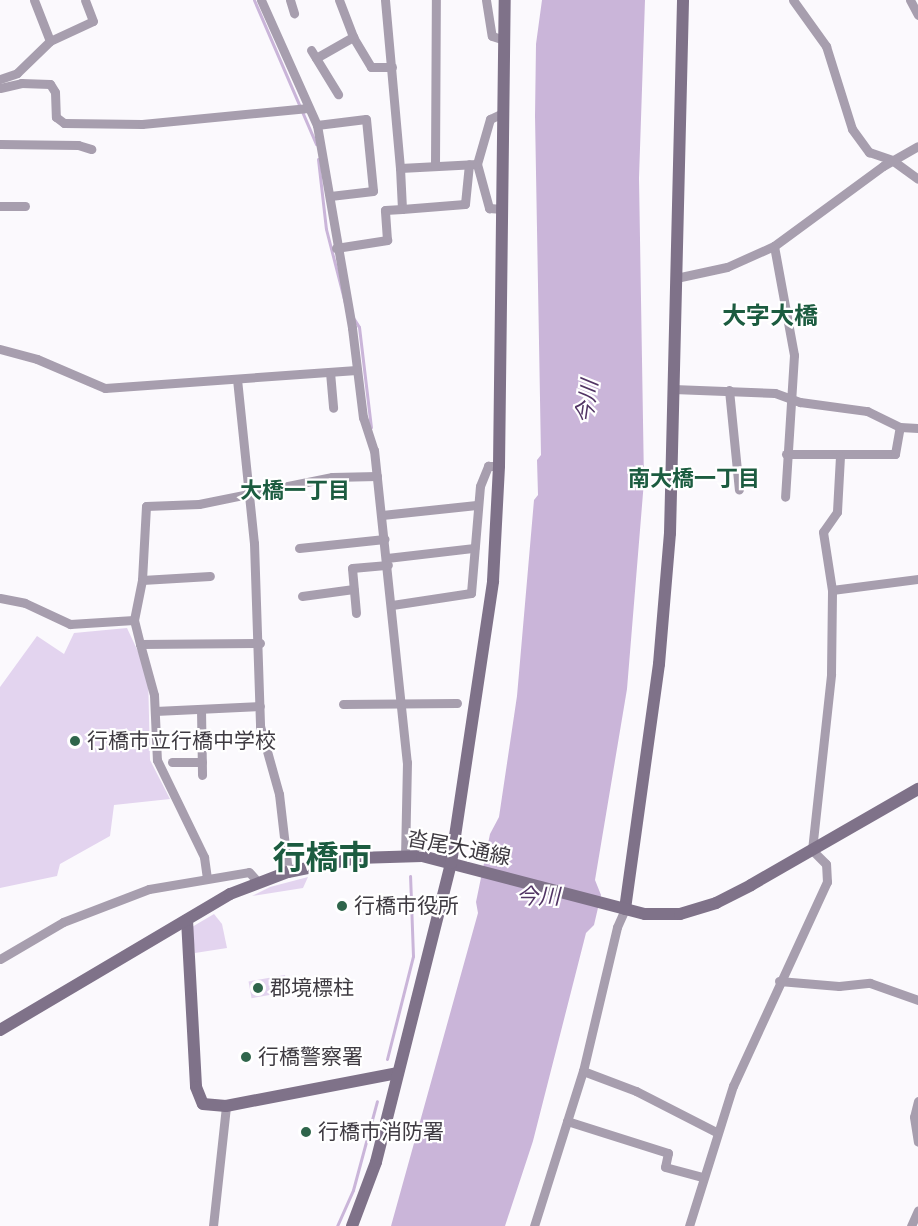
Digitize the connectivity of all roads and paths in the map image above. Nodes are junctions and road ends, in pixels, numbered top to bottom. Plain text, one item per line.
1 (34, 0) edge
2 (85, 0) edge
3 (261, 0) edge
4 (290, 0) edge
5 (339, 0) edge
6 (385, 0) edge
7 (436, 0) edge
8 (486, 0) edge
9 (505, 0) edge
10 (683, 0) edge
11 (793, 0) edge
12 (910, 0) edge
13 (294, 13) dead end
14 (918, 15) edge
15 (353, 37) junction
16 (504, 40) junction
17 (50, 41) junction
18 (392, 67) junction
19 (0, 78) edge
20 (0, 88) edge
21 (338, 94) dead end
22 (308, 108) junction
23 (502, 113) junction
24 (317, 125) junction
25 (0, 144) edge
26 (918, 146) edge
27 (91, 149) dead end
28 (892, 160) junction
29 (473, 164) junction
30 (435, 166) junction
31 (400, 168) junction
32 (918, 179) edge
33 (330, 196) junction
34 (0, 206) edge
35 (24, 206) dead end
36 (402, 209) junction
37 (502, 209) junction
38 (774, 246) junction
39 (336, 248) junction
40 (676, 278) junction
41 (0, 349) edge
42 (356, 370) junction
43 (330, 372) junction
44 (237, 379) junction
45 (674, 389) junction
46 (729, 390) junction
47 (788, 398) junction
48 (333, 408) dead end
49 (900, 427) junction
50 (918, 428) edge
51 (786, 454) junction
52 (840, 456) junction
53 (499, 466) junction
54 (377, 476) junction
55 (739, 490) dead end
56 (246, 494) junction
57 (785, 497) dead end
58 (476, 505) junction
59 (382, 515) junction
60 (385, 539) junction
61 (299, 548) dead end
62 (474, 548) junction
63 (387, 562) junction
64 (210, 576) dead end
65 (918, 579) edge
66 (142, 580) junction
67 (354, 589) junction
68 (832, 590) junction
69 (302, 596) dead end
70 (0, 598) edge
71 (392, 605) junction
72 (356, 613) dead end
73 (134, 620) junction
74 (260, 643) junction
75 (140, 644) junction
76 (343, 704) dead end
77 (457, 704) dead end
78 (402, 705) junction
79 (260, 706) junction
80 (201, 709) junction
81 (155, 711) junction
82 (172, 762) dead end
83 (202, 762) junction
84 (202, 775) dead end
85 (918, 787) edge
86 (812, 850) junction
87 (405, 855) junction
88 (451, 863) junction
89 (288, 872) junction
90 (207, 878) junction
91 (258, 882) junction
92 (619, 907) junction
93 (187, 920) junction
94 (0, 959) edge
95 (779, 981) junction
96 (918, 1000) edge
97 (0, 1030) edge
98 (583, 1071) junction
99 (398, 1073) junction
100 (918, 1101) edge
101 (226, 1106) junction
102 (567, 1121) junction
103 (716, 1132) junction
104 (918, 1142) edge
105 (702, 1178) junction
106 (918, 1210) edge
107 (213, 1226) edge
108 (352, 1226) edge
109 (534, 1226) edge
110 (689, 1226) edge
111 (911, 1226) edge

1 - 17 street
2 - 17 street
3 - 22 street
4 - 13 street
5 - 15 street
6 - 18 street
7 - 30 street
8 - 16 street
9 - 16 street
10 - 40 street
11 - 28 street
12 - 14 street
15 - 18 street
15 - 21 street
16 - 23 street
17 - 19 street
18 - 31 street
20 - 22 street
22 - 24 street
23 - 29 street
23 - 37 street
24 - 33 street
24 - 33 street
25 - 27 street
26 - 28 street
28 - 32 street
28 - 38 street
29 - 30 street
29 - 36 street
29 - 37 street
30 - 31 street
31 - 36 street
33 - 39 street
34 - 35 street
36 - 39 street
37 - 53 street
38 - 40 street
38 - 47 street
39 - 42 street
40 - 45 street
41 - 44 street
42 - 43 street
42 - 54 street
43 - 44 street
43 - 48 street
44 - 56 street
45 - 46 street
45 - 92 street
46 - 47 street
46 - 55 street
47 - 49 street
47 - 51 street
49 - 50 street
49 - 52 street
51 - 52 street
51 - 57 street
52 - 68 street
53 - 58 street
53 - 88 street
54 - 56 street
54 - 59 street
56 - 66 street
56 - 74 street
58 - 59 street
58 - 62 street
59 - 60 street
60 - 61 street
60 - 63 street
62 - 63 street
62 - 71 street
63 - 67 street
63 - 71 street
64 - 66 street
65 - 68 street
66 - 73 street
67 - 69 street
67 - 72 street
68 - 86 street
70 - 73 street
71 - 78 street
73 - 75 street
74 - 75 street
74 - 79 street
75 - 81 street
76 - 78 street
77 - 78 street
78 - 87 street
79 - 80 street
79 - 89 street
80 - 81 street
80 - 83 street
81 - 90 street
82 - 83 street
83 - 84 street
85 - 86 street, 沓尾大通線
86 - 92 street, 沓尾大通線
86 - 95 street
87 - 88 street, 沓尾大通線
87 - 89 street, 沓尾大通線
88 - 92 street, 沓尾大通線
88 - 99 street
89 - 91 street, 沓尾大通線
90 - 91 street
90 - 94 street
91 - 93 street, 沓尾大通線
92 - 98 street
93 - 97 street, 沓尾大通線
93 - 101 street
95 - 96 street
95 - 103 street
98 - 102 street
98 - 103 street
99 - 101 street
99 - 108 street
100 - 104 street
101 - 107 street
102 - 105 street
102 - 109 street
103 - 105 street
105 - 110 street
106 - 111 street

